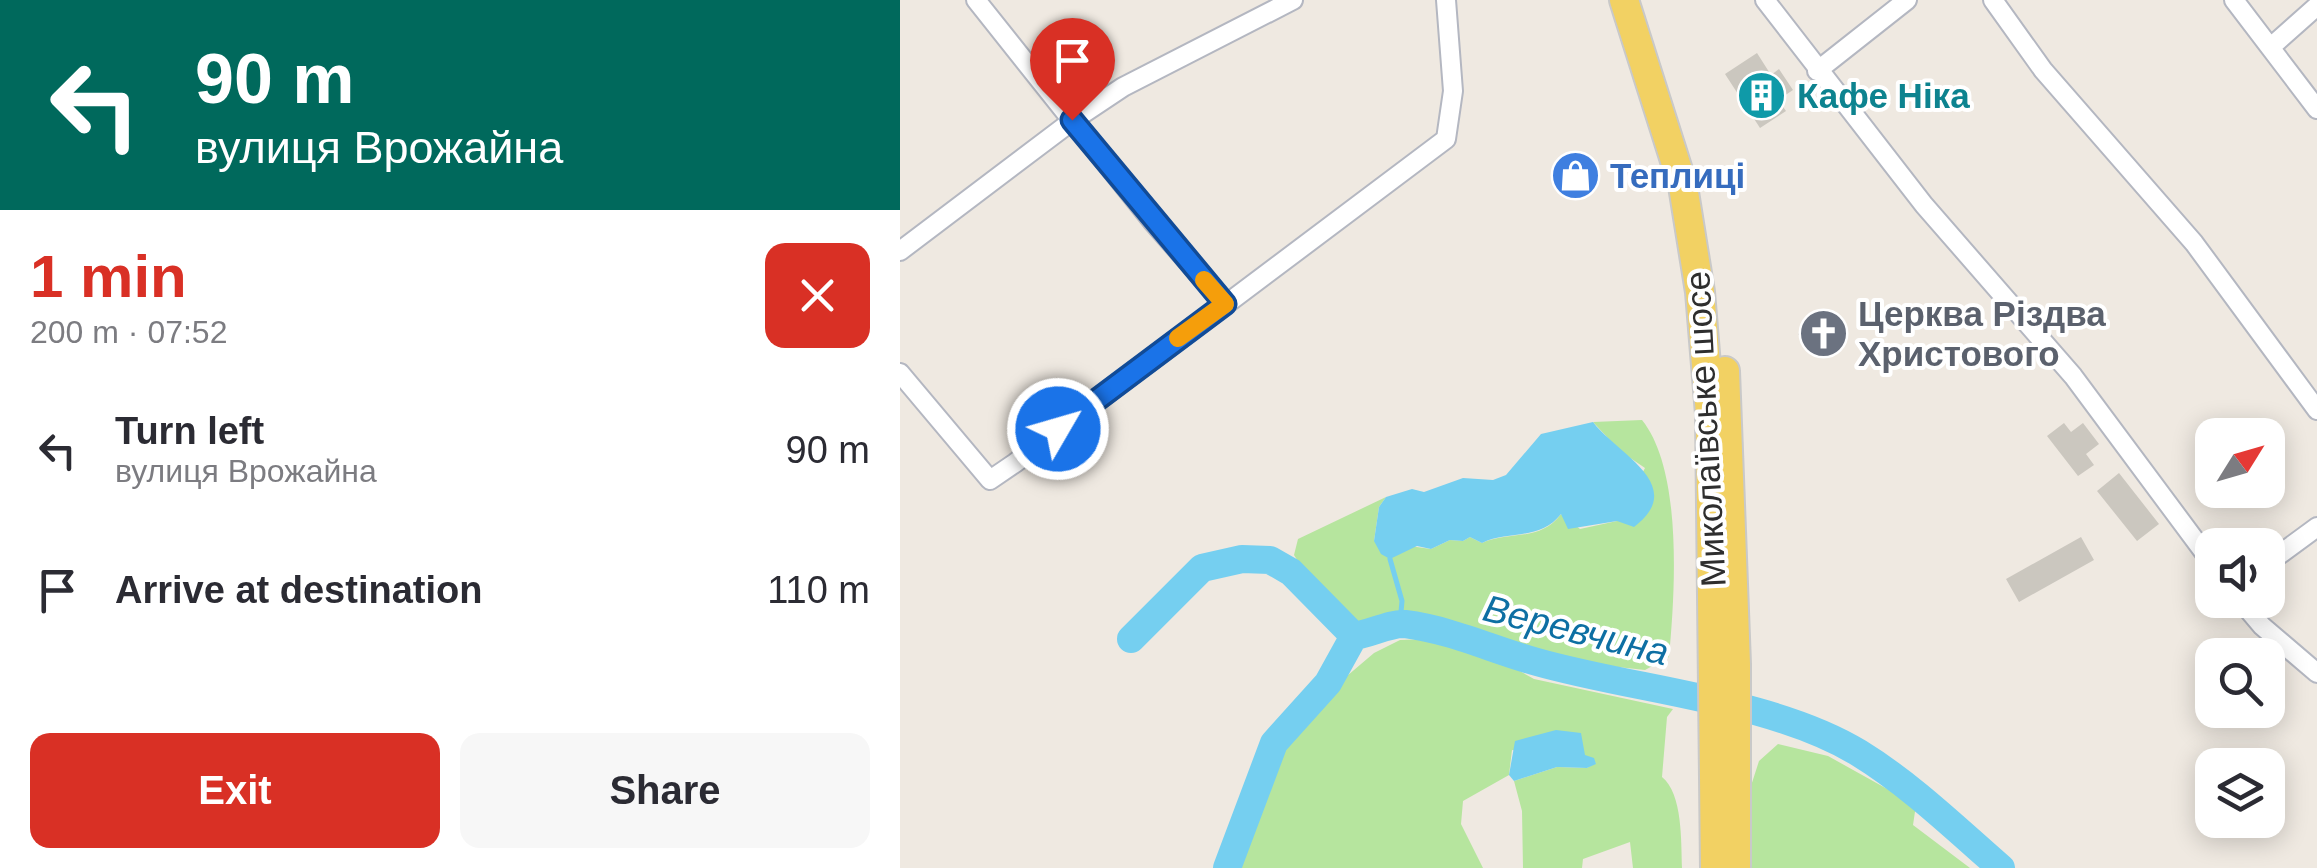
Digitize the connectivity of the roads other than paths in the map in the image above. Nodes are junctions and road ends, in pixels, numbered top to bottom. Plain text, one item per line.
1 (976, 0) edge
2 (1293, 0) edge
3 (1446, 0) edge
4 (1624, 0) edge
5 (1644, 0) edge
6 (1765, 0) edge
7 (1908, 0) edge
8 (1993, 0) edge
9 (2234, 0) edge
10 (2317, 6) edge
11 (2272, 46) junction
12 (1817, 71) junction
13 (2317, 109) edge
14 (1072, 120) junction
15 (900, 251) edge
16 (1225, 304) junction
17 (900, 373) edge
18 (2317, 410) edge
19 (2317, 526) edge
20 (2195, 540) edge
21 (2285, 550) edge
22 (2255, 618) edge
23 (1725, 659) junction
24 (2317, 673) edge
25 (1726, 750) junction
26 (1715, 868) edge
27 (1736, 868) edge

1 - 14 street
2 - 14 street
3 - 16 street
4 - 23 main road, Миколаївське шосе
5 - 23 main road, Миколаївське шосе
6 - 12 street
7 - 12 street
8 - 18 street
9 - 11 street
10 - 11 street
11 - 13 street
12 - 20 street
14 - 15 street
14 - 16 street
16 - 17 street
19 - 21 street
22 - 24 street
23 - 25 main road, Миколаївське шосе
25 - 26 main road, Миколаївське шосе
25 - 27 main road, Миколаївське шосе

